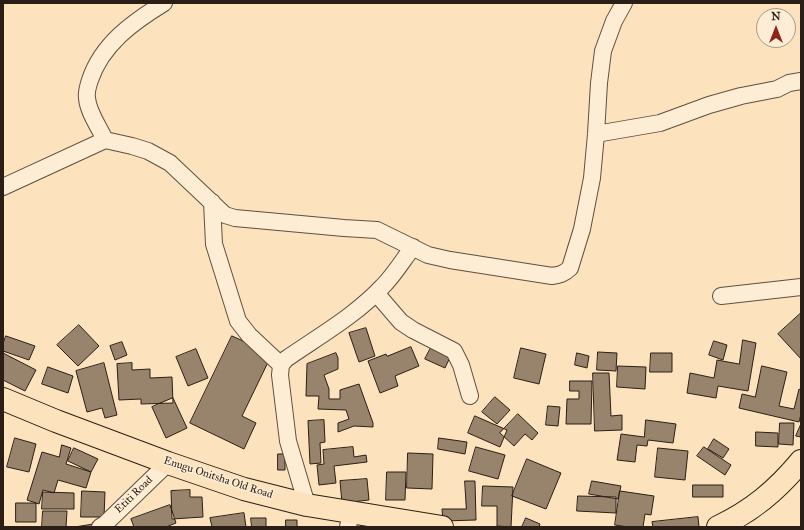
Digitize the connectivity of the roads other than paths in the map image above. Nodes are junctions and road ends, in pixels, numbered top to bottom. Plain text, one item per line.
1 (164, 3) edge
2 (624, 3) edge
3 (801, 81) edge
4 (596, 134) junction
5 (105, 140) junction
6 (3, 187) edge
7 (212, 202) junction
8 (413, 247) junction
9 (801, 287) edge
10 (376, 294) junction
11 (721, 296) dead end
12 (281, 365) junction
13 (470, 396) dead end
14 (3, 399) edge
15 (801, 461) edge
16 (168, 463) junction
17 (307, 505) junction
18 (349, 520) edge
19 (100, 527) edge
20 (442, 527) edge
21 (718, 527) edge

1 - 5 street
2 - 4 street
3 - 4 street
4 - 8 street
5 - 6 street
5 - 7 street
7 - 8 street
7 - 12 street
8 - 10 street
9 - 11 street
10 - 12 street
10 - 13 street
12 - 17 street
14 - 16 main road, Enugu Onitsha Old Road
15 - 21 main road
16 - 17 main road, Enugu Onitsha Old Road
16 - 19 street, Etiti Road
17 - 18 main road, Enugu Onitsha Old Road
18 - 20 main road, Enugu Onitsha Old Road

